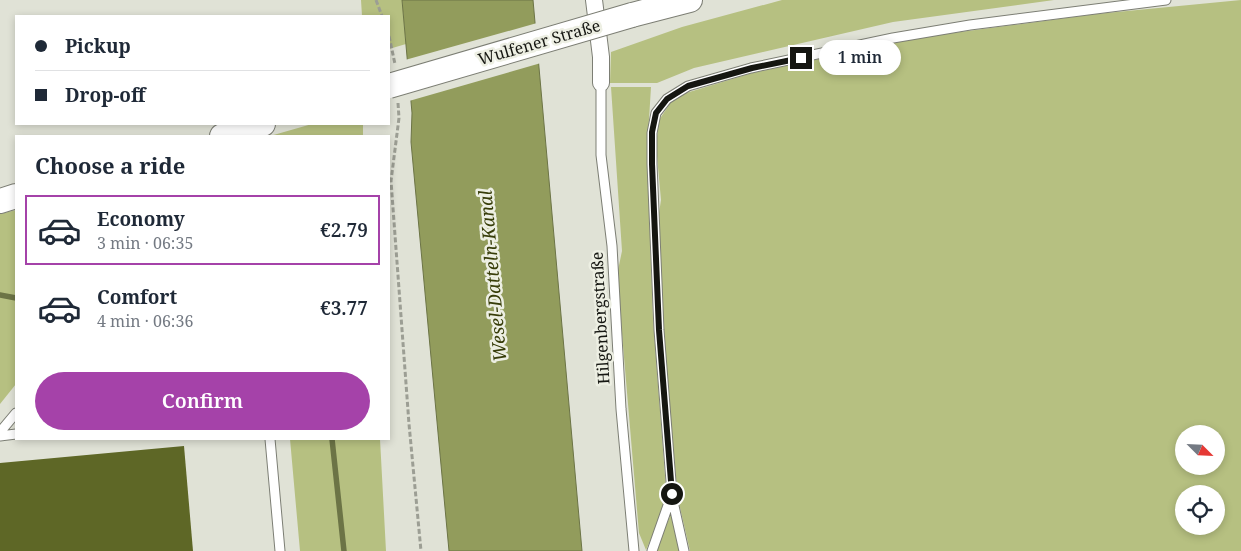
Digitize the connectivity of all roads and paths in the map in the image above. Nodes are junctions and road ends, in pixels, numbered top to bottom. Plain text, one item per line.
1 (376, 0) edge
2 (594, 0) edge
3 (690, 0) edge
4 (1166, 0) edge
5 (382, 15) edge
6 (390, 46) edge
7 (601, 83) joint
8 (394, 84) edge
9 (260, 125) edge
10 (225, 135) edge
11 (15, 196) edge
12 (0, 201) edge
13 (15, 414) edge
14 (0, 434) edge
15 (15, 434) edge
16 (270, 440) edge
17 (672, 494) junction
18 (280, 551) edge
19 (421, 551) edge
20 (634, 551) edge
21 (652, 551) edge
22 (684, 551) edge

1 - 5 path
2 - 7 street
3 - 8 main road, Wulfener Straße, bridge
4 - 17 lane
6 - 8 path
7 - 20 lane, Hilgenbergstraße
8 - 19 path
9 - 10 main road
11 - 12 main road
13 - 14 lane
14 - 15 lane
16 - 18 lane
17 - 21 lane
17 - 22 lane

